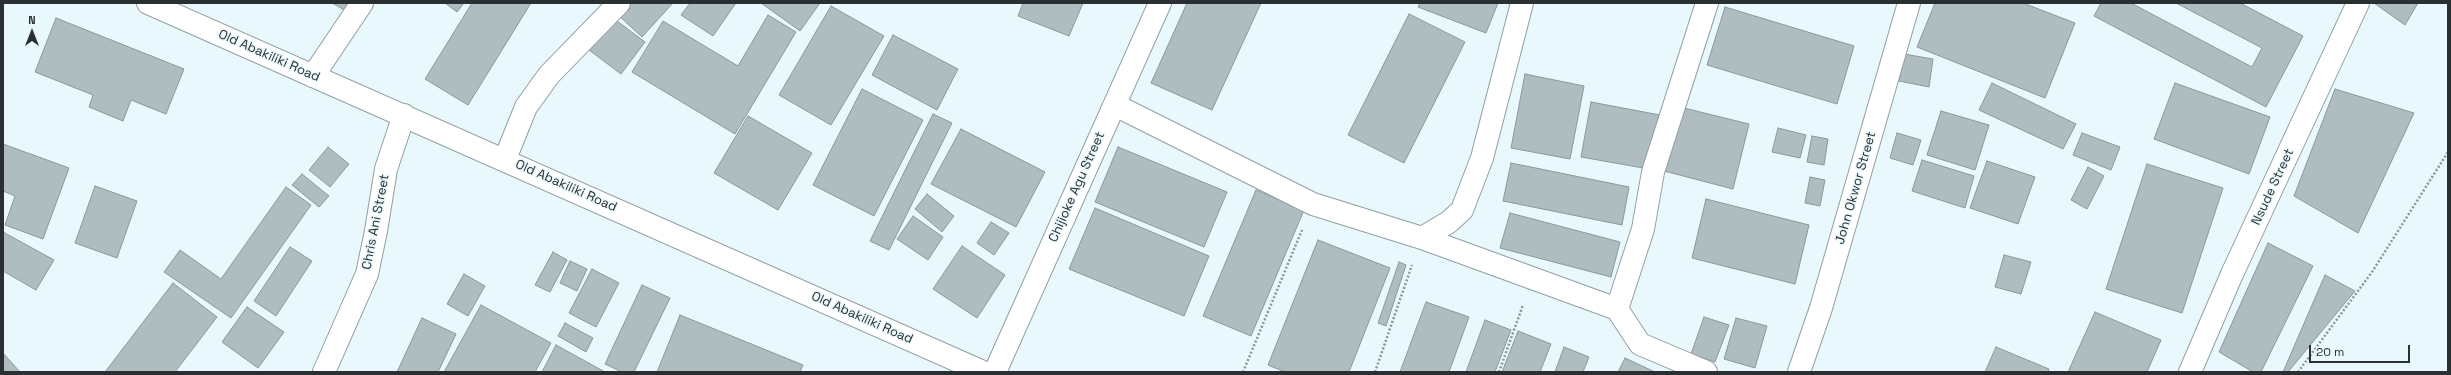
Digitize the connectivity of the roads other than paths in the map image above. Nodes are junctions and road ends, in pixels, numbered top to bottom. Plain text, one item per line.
1 (362, 3) edge
2 (619, 3) edge
3 (1160, 3) edge
4 (1522, 3) edge
5 (1708, 3) edge
6 (1909, 3) edge
7 (2358, 3) edge
8 (162, 6) edge
9 (313, 76) junction
10 (1115, 105) junction
11 (404, 115) junction
12 (505, 159) junction
13 (1422, 238) junction
14 (1617, 309) junction
15 (324, 372) edge
16 (983, 372) edge
17 (995, 372) edge
18 (1706, 372) edge
19 (1799, 372) edge
20 (2190, 372) edge

1 - 9 street
2 - 12 street
3 - 10 street, Chijioke Agu Street
4 - 13 street
5 - 14 street
6 - 19 street, John Okwor Street
7 - 20 street, Nsude Street
8 - 9 street, Old Abakiliki Road
9 - 11 street, Old Abakiliki Road
10 - 13 street
10 - 17 street, Chijioke Agu Street
11 - 12 street, Old Abakiliki Road
11 - 15 street, Chris Ani Street
12 - 16 street, Old Abakiliki Road
13 - 14 street
14 - 18 street

